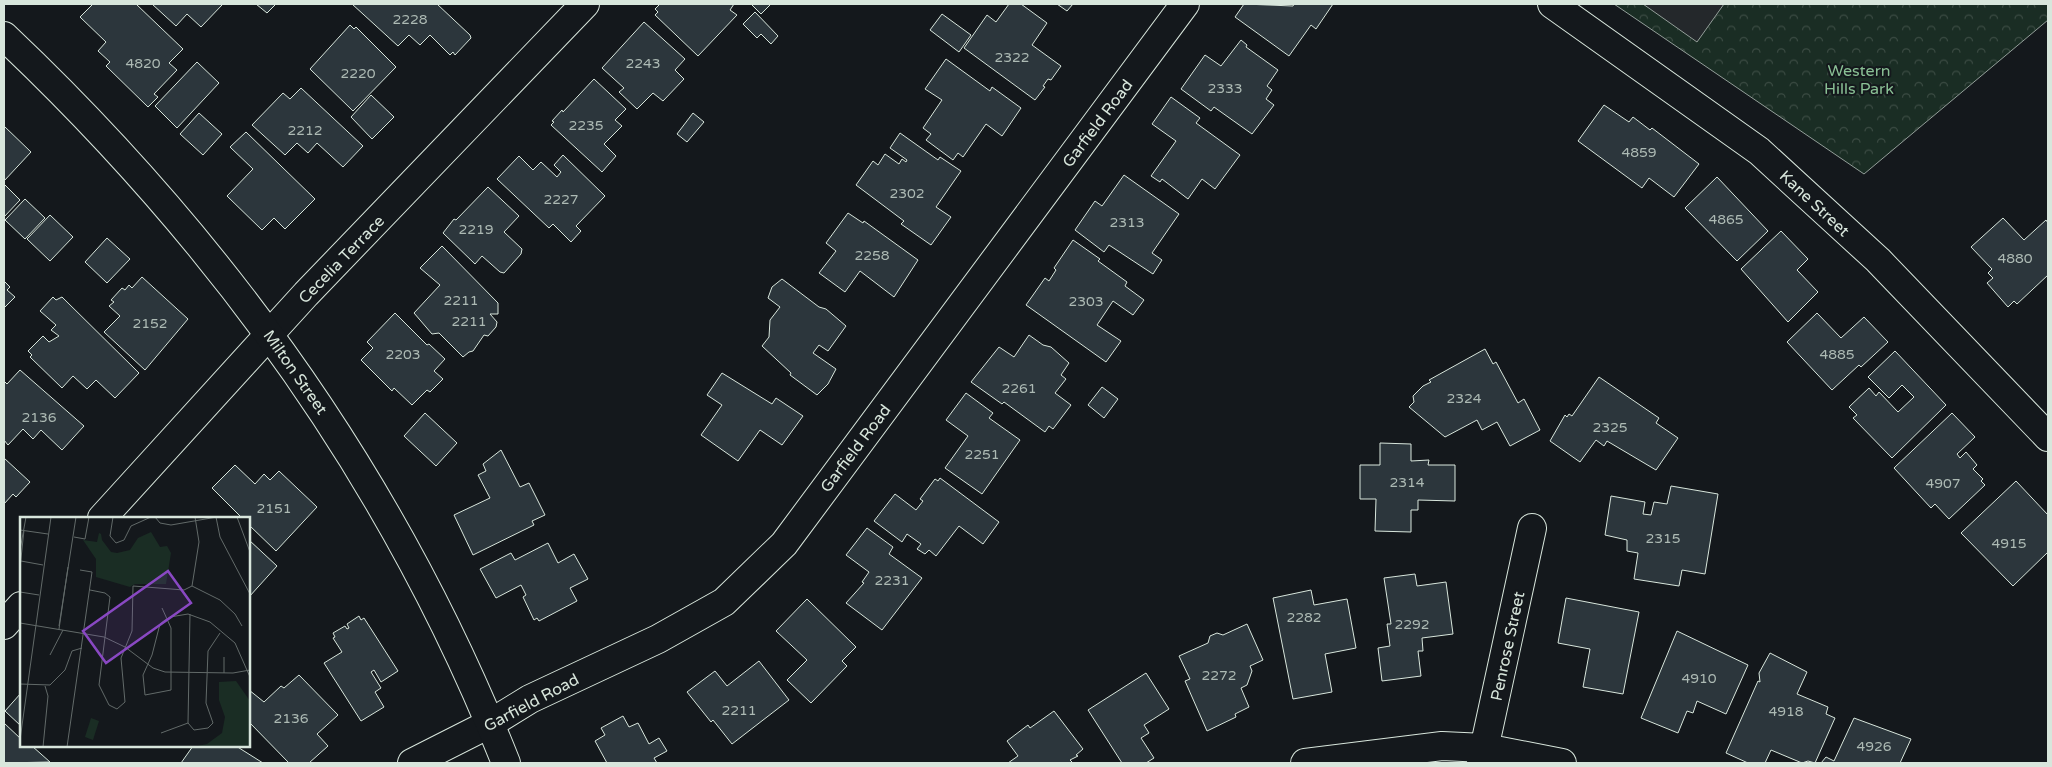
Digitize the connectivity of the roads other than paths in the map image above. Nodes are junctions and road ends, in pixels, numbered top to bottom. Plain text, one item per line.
1 (585, 4) edge
2 (1185, 4) edge
3 (1552, 4) edge
4 (4, 36) edge
5 (270, 334) junction
6 (2048, 437) edge
7 (103, 517) edge
8 (1532, 528) dead end
9 (20, 607) edge
10 (4, 625) edge
11 (491, 723) junction
12 (1483, 755) edge
13 (412, 763) edge
14 (506, 763) edge
15 (1305, 763) edge
16 (1562, 763) edge

1 - 5 street, Cecelia Terrace
2 - 11 street, Garfield Road
3 - 6 street, Kane Street
4 - 5 street, Milton Street
5 - 7 street, Cecelia Terrace
5 - 11 street, Milton Street
8 - 12 street, Penrose Street
9 - 10 street
11 - 13 street, Garfield Road
11 - 14 street, Milton Street
12 - 15 street
12 - 16 street

